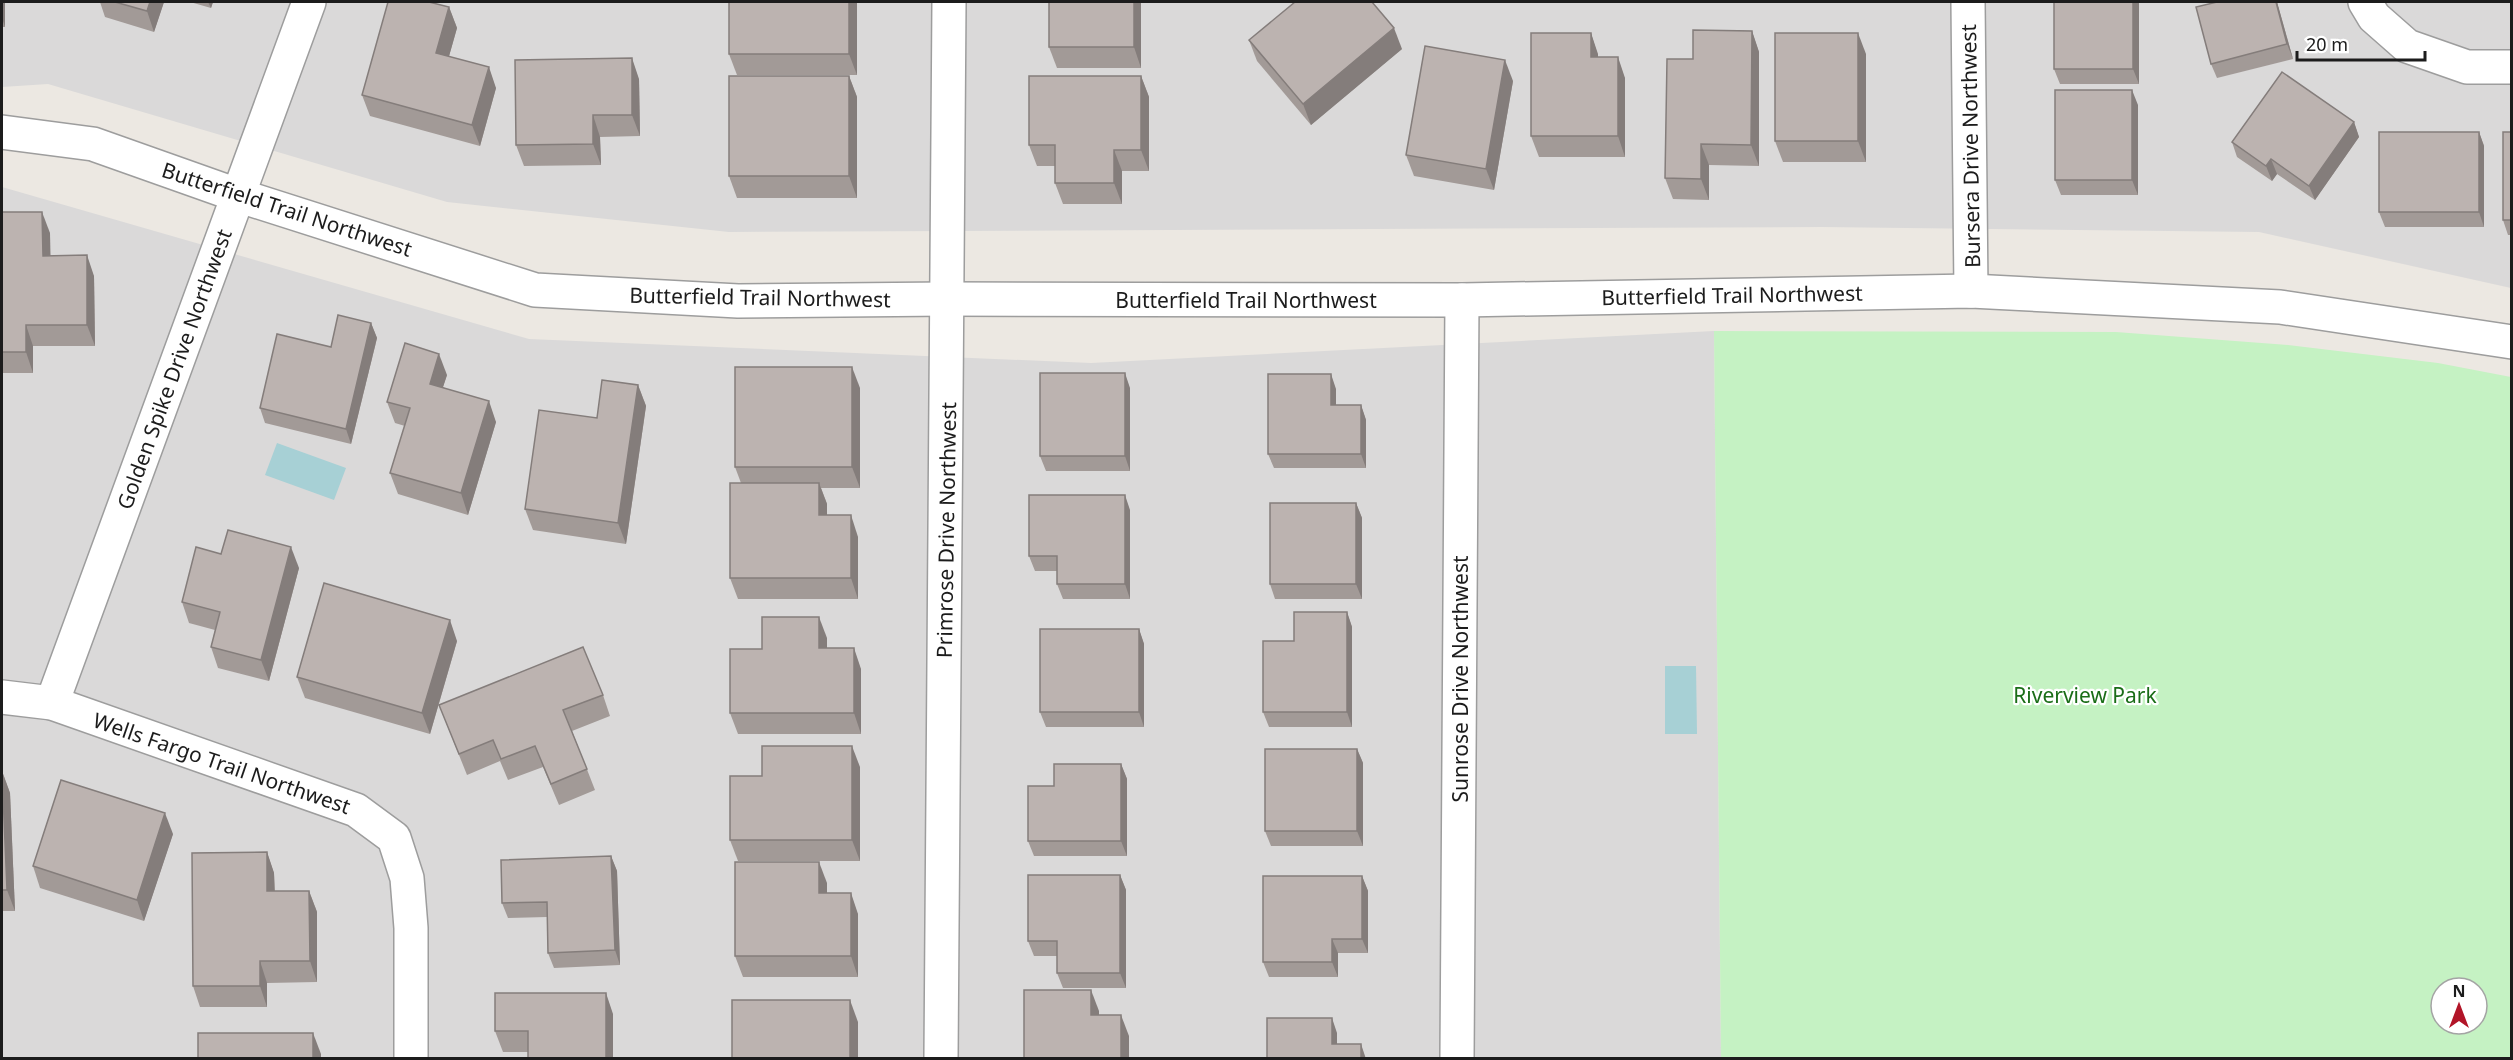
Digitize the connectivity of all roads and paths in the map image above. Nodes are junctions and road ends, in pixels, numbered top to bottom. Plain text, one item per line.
1 (309, 2) edge
2 (949, 2) edge
3 (1968, 2) edge
4 (2369, 9) edge
5 (2511, 67) edge
6 (2, 132) edge
7 (237, 195) junction
8 (1971, 291) junction
9 (948, 299) junction
10 (1462, 300) junction
11 (2511, 342) edge
12 (2, 697) edge
13 (52, 703) junction
14 (411, 1059) edge
15 (941, 1059) edge
16 (1457, 1059) edge

1 - 7 street, Golden Spike Drive Northwest
2 - 9 street, Primrose Drive Northwest
3 - 8 street, Bursera Drive Northwest
4 - 5 street
6 - 7 street, Butterfield Trail Northwest
7 - 9 street, Butterfield Trail Northwest
7 - 13 street, Golden Spike Drive Northwest
8 - 10 street, Butterfield Trail Northwest
8 - 11 street, Butterfield Trail Northwest
9 - 10 street, Butterfield Trail Northwest
9 - 15 street, Primrose Drive Northwest
10 - 16 street, Sunrose Drive Northwest
12 - 13 street, Wells Fargo Trail Northwest
13 - 14 street, Wells Fargo Trail Northwest

